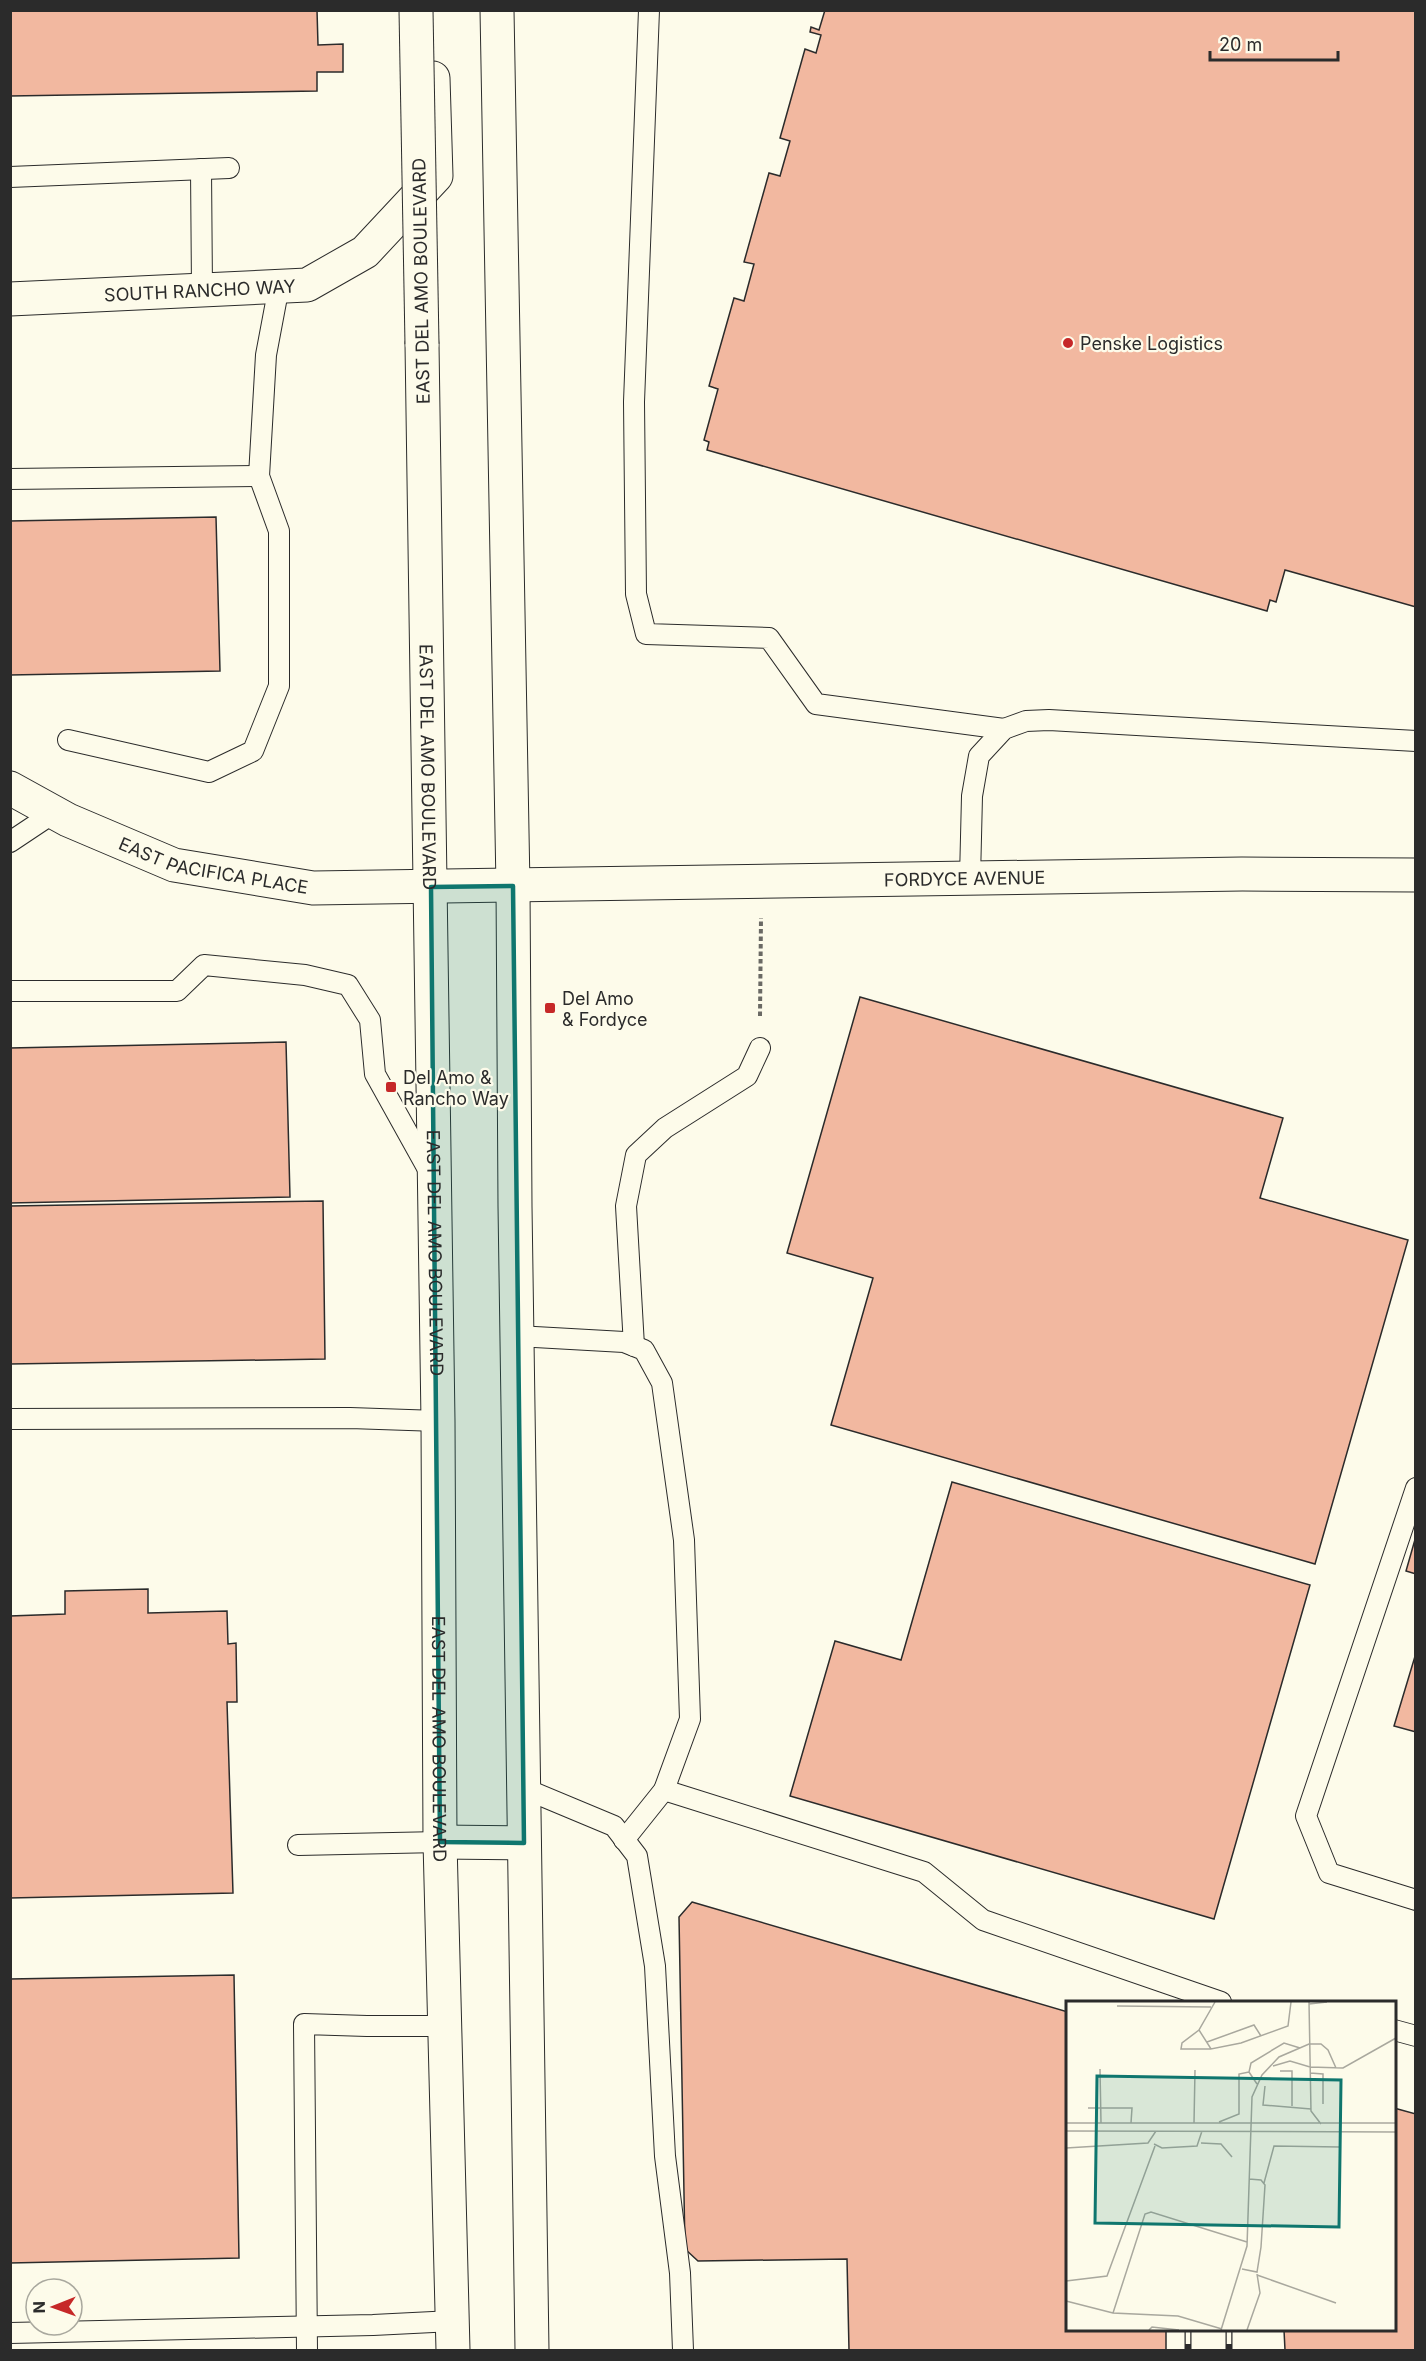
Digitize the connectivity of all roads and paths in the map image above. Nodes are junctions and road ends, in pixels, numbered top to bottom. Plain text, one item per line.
1 (416, 10) edge
2 (432, 10) edge
3 (497, 10) edge
4 (649, 10) edge
5 (229, 168) dead end
6 (201, 169) junction
7 (10, 177) edge
8 (279, 286) junction
9 (202, 290) junction
10 (10, 299) edge
11 (259, 476) junction
12 (10, 479) edge
13 (1004, 729) junction
14 (68, 740) dead end
15 (1416, 741) edge
16 (10, 788) edge
17 (55, 812) junction
18 (10, 842) edge
19 (1416, 875) edge
20 (970, 878) junction
21 (762, 882) junction
22 (513, 886) junction
23 (430, 887) junction
24 (10, 991) edge
25 (760, 1048) joint
26 (434, 1181) junction
27 (517, 1336) junction
28 (634, 1346) junction
29 (10, 1419) edge
30 (438, 1421) junction
31 (1416, 1488) edge
32 (523, 1788) junction
33 (664, 1790) junction
34 (624, 1840) junction
35 (440, 1842) junction
36 (524, 1843) junction
37 (298, 1845) dead end
38 (1416, 1900) edge
39 (1218, 2001) edge
40 (446, 2026) junction
41 (1396, 2030) edge
42 (1416, 2036) edge
43 (307, 2327) junction
44 (10, 2333) edge
45 (453, 2336) edge
46 (308, 2350) edge
47 (532, 2350) edge
48 (683, 2350) edge

1 - 23 main road, EAST DEL AMO BOULEVARD, bridge
2 - 8 main road, SOUTH RANCHO WAY
3 - 22 main road
4 - 13 lane
5 - 6 lane
6 - 7 lane
6 - 9 lane
8 - 9 main road, SOUTH RANCHO WAY
8 - 11 lane
9 - 10 main road, SOUTH RANCHO WAY
11 - 12 lane
11 - 14 lane
13 - 15 lane
13 - 20 lane
16 - 17 main road, EAST PACIFICA PLACE
17 - 18 lane
17 - 23 main road, EAST PACIFICA PLACE
19 - 20 main road, FORDYCE AVENUE
20 - 21 main road, FORDYCE AVENUE
21 - 22 main road, FORDYCE AVENUE
21 - 25 path
22 - 23 main road, EAST PACIFICA PLACE
22 - 27 main road
23 - 26 main road, EAST DEL AMO BOULEVARD
24 - 26 lane
25 - 28 lane
26 - 30 main road, EAST DEL AMO BOULEVARD
27 - 28 lane
27 - 32 main road
28 - 33 lane
29 - 30 lane
30 - 35 main road, EAST DEL AMO BOULEVARD
31 - 38 lane
32 - 34 lane
32 - 36 main road
33 - 34 lane
33 - 39 lane
34 - 48 lane
35 - 36 main road
35 - 37 lane
35 - 40 main road, EAST DEL AMO BOULEVARD
36 - 47 main road
40 - 43 lane
40 - 45 main road, EAST DEL AMO BOULEVARD
41 - 42 lane
43 - 44 lane
43 - 45 lane
43 - 46 lane

